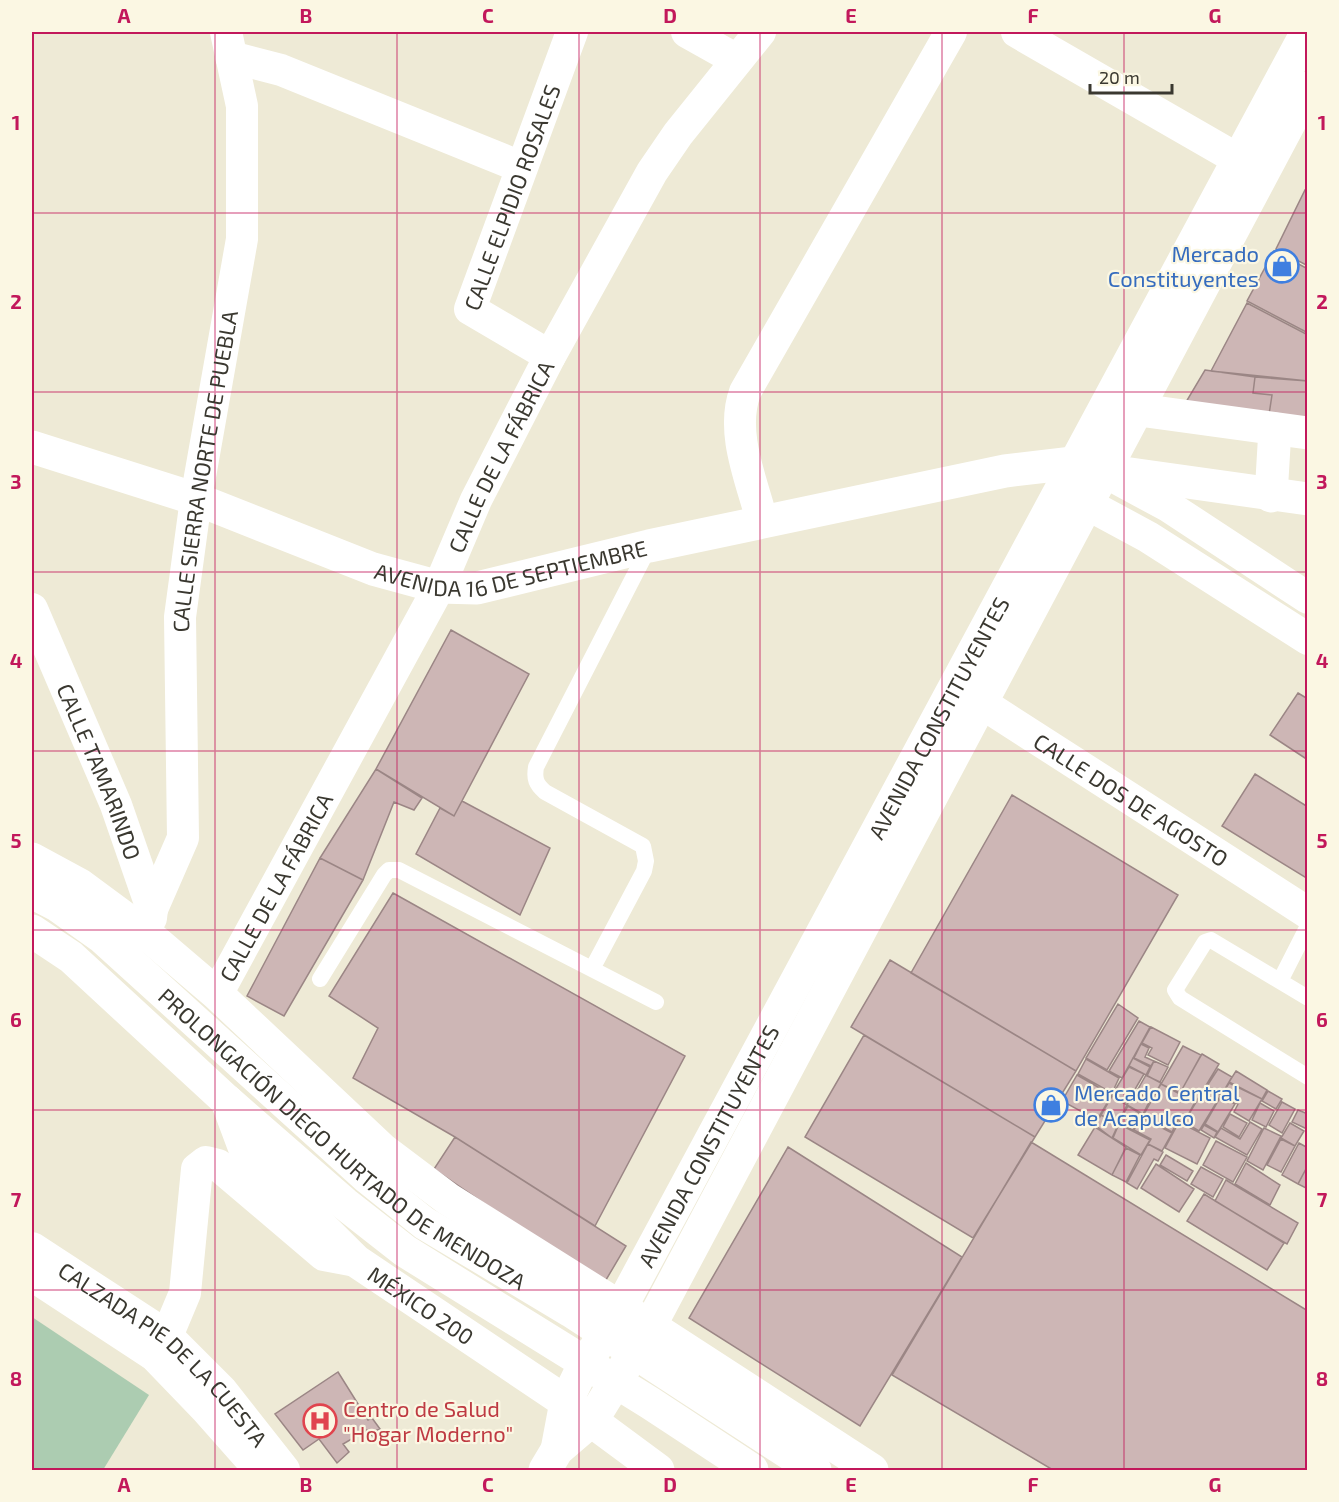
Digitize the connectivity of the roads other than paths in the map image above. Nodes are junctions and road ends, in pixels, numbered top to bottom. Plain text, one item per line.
1 (572, 32) edge
2 (687, 32) edge
3 (760, 32) edge
4 (951, 32) edge
5 (1017, 32) edge
6 (1307, 32) edge
7 (228, 44) edge
8 (737, 60) junction
9 (1308, 88) edge
10 (521, 167) junction
11 (1250, 167) junction
12 (550, 356) junction
13 (1106, 406) junction
14 (1138, 409) junction
15 (1275, 429) junction
16 (1308, 433) edge
17 (32, 447) edge
18 (1080, 481) junction
19 (1271, 496) junction
20 (196, 499) junction
21 (1308, 499) edge
22 (762, 521) junction
23 (649, 546) junction
24 (439, 587) junction
25 (1308, 598) edge
26 (32, 609) edge
27 (1308, 639) edge
28 (967, 696) junction
29 (32, 859) edge
30 (32, 892) edge
31 (1308, 913) edge
32 (151, 923) junction
33 (1308, 926) edge
34 (32, 931) edge
35 (592, 969) junction
36 (320, 979) dead end
37 (1280, 981) junction
38 (217, 994) junction
39 (1308, 998) edge
40 (656, 1002) dead end
41 (1308, 1077) edge
42 (227, 1101) junction
43 (32, 1248) edge
44 (356, 1261) junction
45 (32, 1275) edge
46 (620, 1309) junction
47 (650, 1326) junction
48 (160, 1345) junction
49 (579, 1411) junction
50 (551, 1460) edge
51 (260, 1470) edge
52 (284, 1470) edge
53 (658, 1470) edge
54 (752, 1470) edge
55 (815, 1470) edge
56 (872, 1470) edge

1 - 10 street, CALLE ELPIDIO ROSALES
2 - 8 street
3 - 8 street, CALLE DE LA FÁBRICA
4 - 22 street
5 - 11 street
6 - 11 main road, AVENIDA CONSTITUYENTES
7 - 10 street
7 - 20 street, CALLE SIERRA NORTE DE PUEBLA
8 - 12 street, CALLE DE LA FÁBRICA
9 - 11 main road, AVENIDA CONSTITUYENTES
10 - 12 street, CALLE ELPIDIO ROSALES
11 - 13 main road, AVENIDA CONSTITUYENTES
11 - 14 main road, AVENIDA CONSTITUYENTES
12 - 24 street, CALLE DE LA FÁBRICA
13 - 14 main road
13 - 18 main road, AVENIDA CONSTITUYENTES
14 - 15 main road
14 - 18 main road, AVENIDA CONSTITUYENTES
15 - 16 main road
15 - 19 main road
17 - 20 main road, AVENIDA 16 DE SEPTIEMBRE
18 - 19 main road, AVENIDA 16 DE SEPTIEMBRE
18 - 22 main road, AVENIDA 16 DE SEPTIEMBRE
18 - 25 street
18 - 27 street
18 - 28 main road, AVENIDA CONSTITUYENTES
19 - 21 main road, AVENIDA 16 DE SEPTIEMBRE
20 - 24 main road, AVENIDA 16 DE SEPTIEMBRE
20 - 32 street, CALLE SIERRA NORTE DE PUEBLA
22 - 23 main road, AVENIDA 16 DE SEPTIEMBRE
23 - 24 main road, AVENIDA 16 DE SEPTIEMBRE
23 - 35 lane
24 - 38 street, CALLE DE LA FÁBRICA
26 - 32 street, CALLE TAMARINDO
28 - 31 street, CALLE DOS DE AGOSTO
28 - 46 main road, AVENIDA CONSTITUYENTES
28 - 47 main road, AVENIDA CONSTITUYENTES
29 - 32 main road
30 - 55 main road, PROLONGACIÓN DIEGO HURTADO DE MENDOZA
32 - 38 main road
33 - 37 lane
34 - 42 main road, PROLONGACIÓN DIEGO HURTADO DE MENDOZA
35 - 36 lane
35 - 40 lane
37 - 39 lane
37 - 41 lane
38 - 46 main road
42 - 44 main road, MÉXICO 200
42 - 54 main road, PROLONGACIÓN DIEGO HURTADO DE MENDOZA
43 - 48 street, CALZADA PIE DE LA CUESTA
44 - 48 street
44 - 49 main road, MÉXICO 200
45 - 48 street, CALZADA PIE DE LA CUESTA
46 - 47 main road
46 - 49 main road, AVENIDA CONSTITUYENTES
47 - 49 main road, AVENIDA CONSTITUYENTES
47 - 56 main road
48 - 51 street, CALZADA PIE DE LA CUESTA
48 - 52 street, CALZADA PIE DE LA CUESTA
49 - 50 main road
49 - 53 main road, MÉXICO 200

